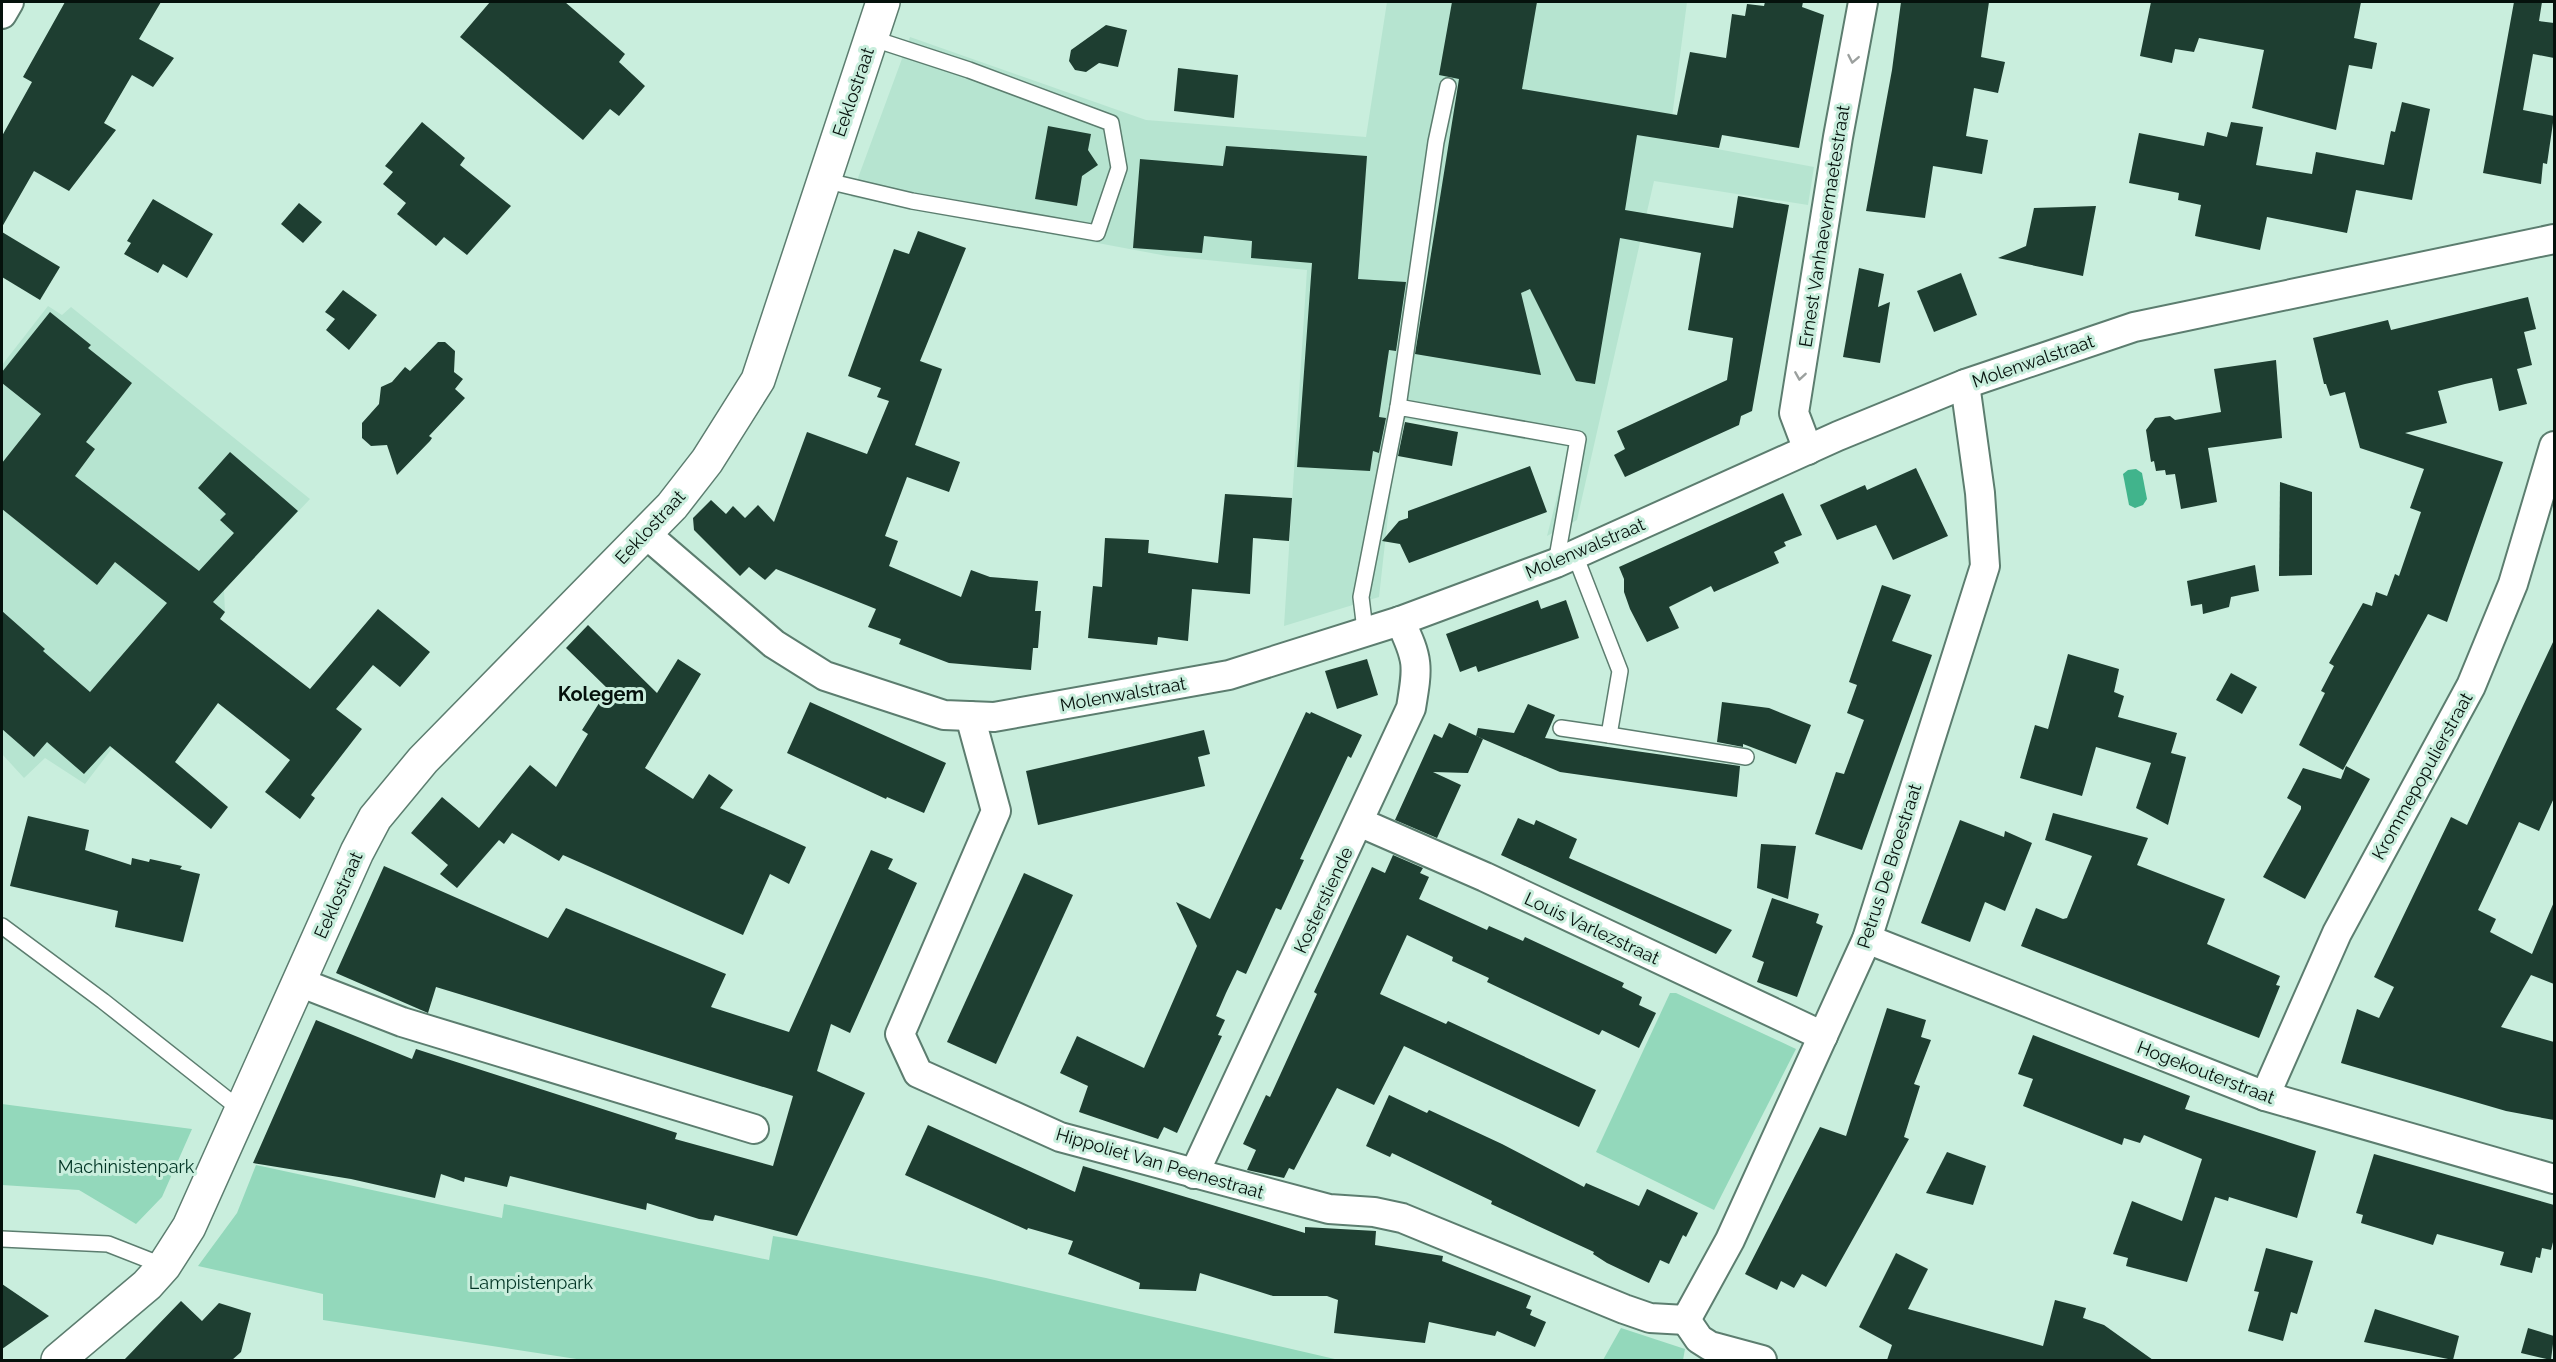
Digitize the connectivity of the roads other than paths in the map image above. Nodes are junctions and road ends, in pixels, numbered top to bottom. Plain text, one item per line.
1 (9, 2) edge
2 (883, 2) edge
3 (1863, 2) edge
4 (2, 14) edge
5 (871, 38) junction
6 (1448, 86) dead end
7 (823, 180) junction
8 (2554, 239) edge
9 (1965, 384) junction
10 (1398, 406) junction
11 (2554, 446) edge
12 (1808, 450) junction
13 (646, 534) junction
14 (1565, 559) junction
15 (1400, 621) junction
16 (1365, 630) junction
17 (970, 716) junction
18 (1561, 728) dead end
19 (1610, 735) junction
20 (1746, 757) dead end
21 (1359, 822) junction
22 (2, 926) edge
23 (1867, 939) junction
24 (299, 982) junction
25 (1824, 1036) junction
26 (2265, 1096) junction
27 (242, 1110) junction
28 (754, 1129) dead end
29 (1194, 1174) junction
30 (2554, 1179) edge
31 (2, 1239) edge
32 (164, 1266) junction
33 (1686, 1320) junction
34 (66, 1358) edge
35 (1762, 1360) edge

1 - 4 street
2 - 5 street, Eeklostraat
3 -> 12 street, Ernest Vanhaevermaetestraat
5 - 7 street, Eeklostraat
5 - 7 lane
6 - 10 lane
7 - 13 street, Eeklostraat
8 - 9 street, Molenwalstraat
9 - 12 street, Molenwalstraat
9 - 23 street, Petrus De Broestraat
10 - 14 lane
10 - 16 lane
11 - 26 street, Krommepopulierstraat
12 - 14 street, Molenwalstraat
13 - 17 street, Molenwalstraat
13 - 24 street, Eeklostraat
14 - 15 street, Molenwalstraat
14 - 19 lane
15 - 16 street, Molenwalstraat
15 - 21 street, Kosterstiende
16 - 17 street, Molenwalstraat
17 - 29 street, Hippoliet Van Peenestraat
18 - 19 lane
19 - 20 lane
21 - 25 street, Louis Varlezstraat
21 - 29 street, Kosterstiende
22 - 27 lane
23 - 25 street, Petrus De Broestraat
23 - 26 street, Hogekouterstraat
24 - 27 street, Eeklostraat
24 - 28 street
25 - 33 street, Petrus De Broestraat
26 - 30 street, Hogekouterstraat
27 - 32 street, Eeklostraat
29 - 33 street, Hippoliet Van Peenestraat
31 - 32 lane
32 - 34 street, Eeklostraat
33 - 35 street

